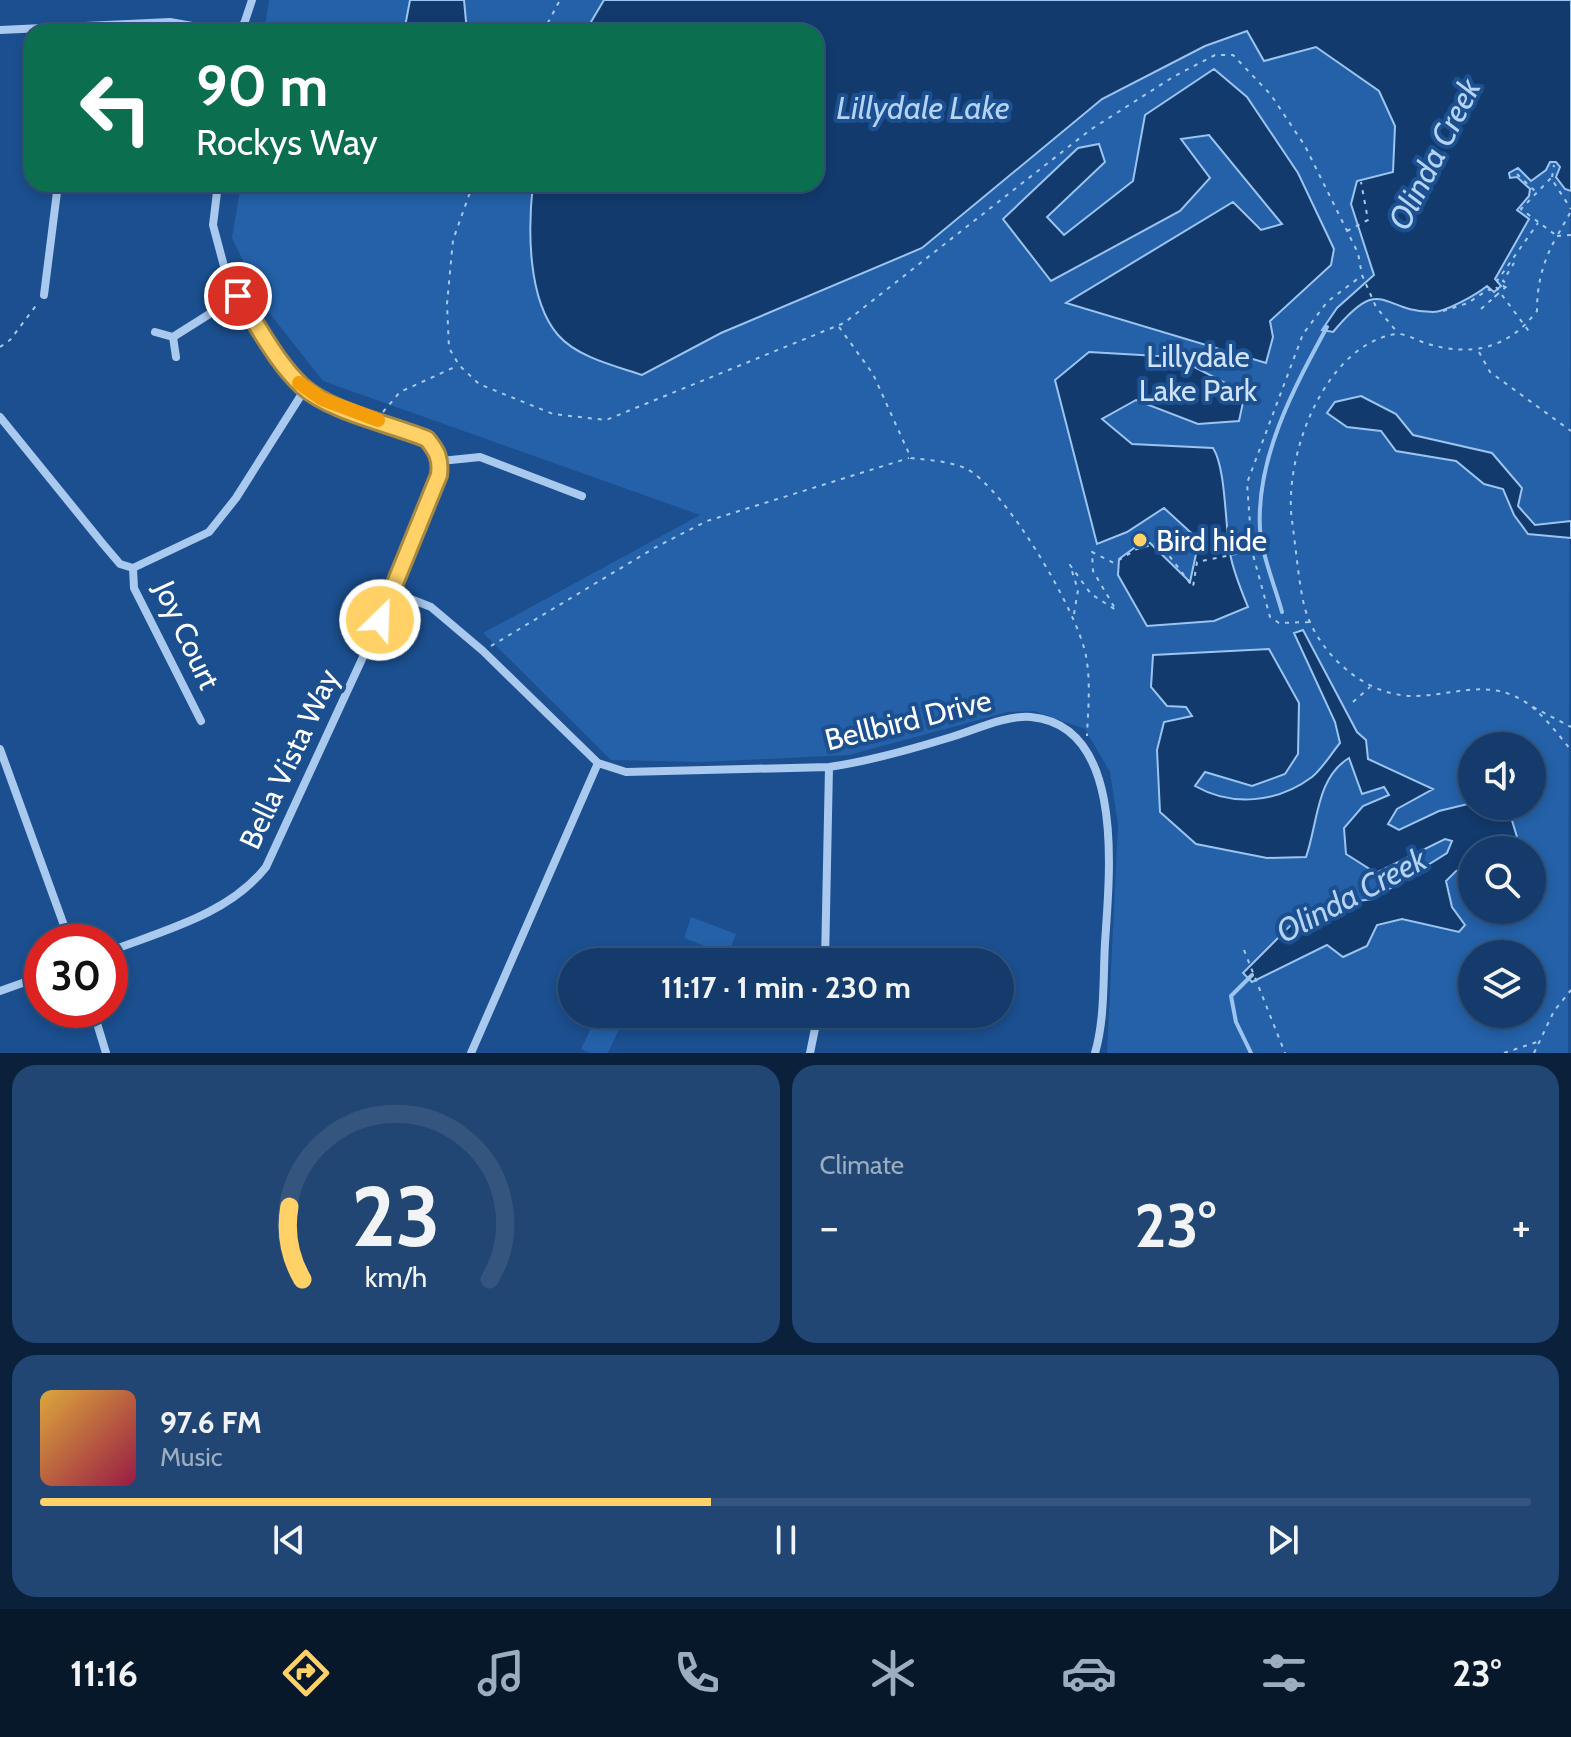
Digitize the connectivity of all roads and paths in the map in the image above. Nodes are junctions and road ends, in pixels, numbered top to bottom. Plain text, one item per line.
1 (252, 0) edge
2 (560, 0) edge
3 (143, 24) edge
4 (182, 24) edge
5 (244, 24) edge
6 (547, 24) edge
7 (0, 30) edge
8 (24, 30) edge
9 (1554, 165) dead end
10 (1517, 174) dead end
11 (1551, 178) junction
12 (1361, 182) dead end
13 (57, 192) edge
14 (217, 192) edge
15 (470, 192) edge
16 (1537, 193) junction
17 (1571, 212) edge
18 (1539, 222) junction
19 (1347, 231) junction
20 (1571, 235) edge
21 (1557, 236) junction
22 (1514, 263) dead end
23 (1505, 269) junction
24 (1509, 272) junction
25 (1362, 278) junction
26 (1496, 287) dead end
27 (1506, 288) junction
28 (1501, 293) junction
29 (44, 295) joint
30 (238, 296) junction
31 (1496, 297) junction
32 (1481, 309) dead end
33 (1443, 311) dead end
34 (1526, 325) junction
35 (838, 326) junction
36 (155, 332) dead end
37 (1398, 333) junction
38 (1531, 334) dead end
39 (173, 337) junction
40 (0, 347) edge
41 (1479, 351) junction
42 (176, 357) dead end
43 (459, 365) junction
44 (305, 389) junction
45 (0, 417) edge
46 (380, 421) junction
47 (1571, 431) edge
48 (911, 458) junction
49 (441, 461) junction
50 (582, 496) dead end
51 (1252, 551) junction
52 (133, 568) junction
53 (393, 592) junction
54 (1074, 615) junction
55 (1310, 622) junction
56 (483, 651) junction
57 (1370, 686) junction
58 (1353, 702) dead end
59 (1532, 707) junction
60 (201, 721) dead end
61 (1571, 727) edge
62 (1086, 733) dead end
63 (0, 749) edge
64 (1571, 750) edge
65 (598, 763) junction
66 (829, 767) junction
67 (63, 924) edge
68 (128, 944) edge
69 (825, 948) edge
70 (1244, 950) dead end
71 (24, 982) edge
72 (1571, 990) edge
73 (0, 991) edge
74 (98, 1028) edge
75 (815, 1028) edge
76 (1541, 1041) junction
77 (106, 1053) edge
78 (471, 1053) edge
79 (810, 1053) edge
80 (1095, 1053) edge
81 (1285, 1053) edge
82 (1504, 1053) edge
83 (1534, 1053) edge

1 - 5 street
2 - 6 path
3 - 4 street
7 - 8 street
9 - 11 path
10 - 16 path
11 - 16 path
11 - 17 path
12 - 19 path
13 - 29 street
14 - 30 street
15 - 43 path
16 - 18 path
17 - 21 path
18 - 21 path
18 - 23 path
19 - 25 path
19 - 35 path
20 - 21 path
21 - 34 path
22 - 24 path
23 - 24 path
23 - 27 path
24 - 27 path
25 - 37 path
25 - 51 path
26 - 28 path
27 - 28 path
28 - 31 path
28 - 34 path
29 - 40 path
30 - 39 street
30 - 44 street
31 - 32 path
31 - 33 path
34 - 38 path
34 - 41 path
35 - 43 path
35 - 48 path
36 - 39 street
37 - 41 path
37 - 55 path
39 - 42 street
41 - 47 path
43 - 46 path
44 - 46 street
44 - 52 street
45 - 52 street
46 - 49 street
48 - 54 path
48 - 56 path
49 - 50 street
49 - 53 street, Bella Vista Way
51 - 54 path
51 - 55 path
52 - 60 street, Joy Court
53 - 56 street
53 - 68 street, Bella Vista Way
54 - 62 path
55 - 57 path
56 - 65 street
57 - 58 path
57 - 59 path
59 - 61 path
59 - 64 path
63 - 67 street
65 - 66 street, Bellbird Drive
65 - 78 street
66 - 69 street
66 - 80 street, Bellbird Drive
70 - 81 path
71 - 73 street
72 - 76 path
74 - 77 street
75 - 79 street
76 - 82 path
76 - 83 path

